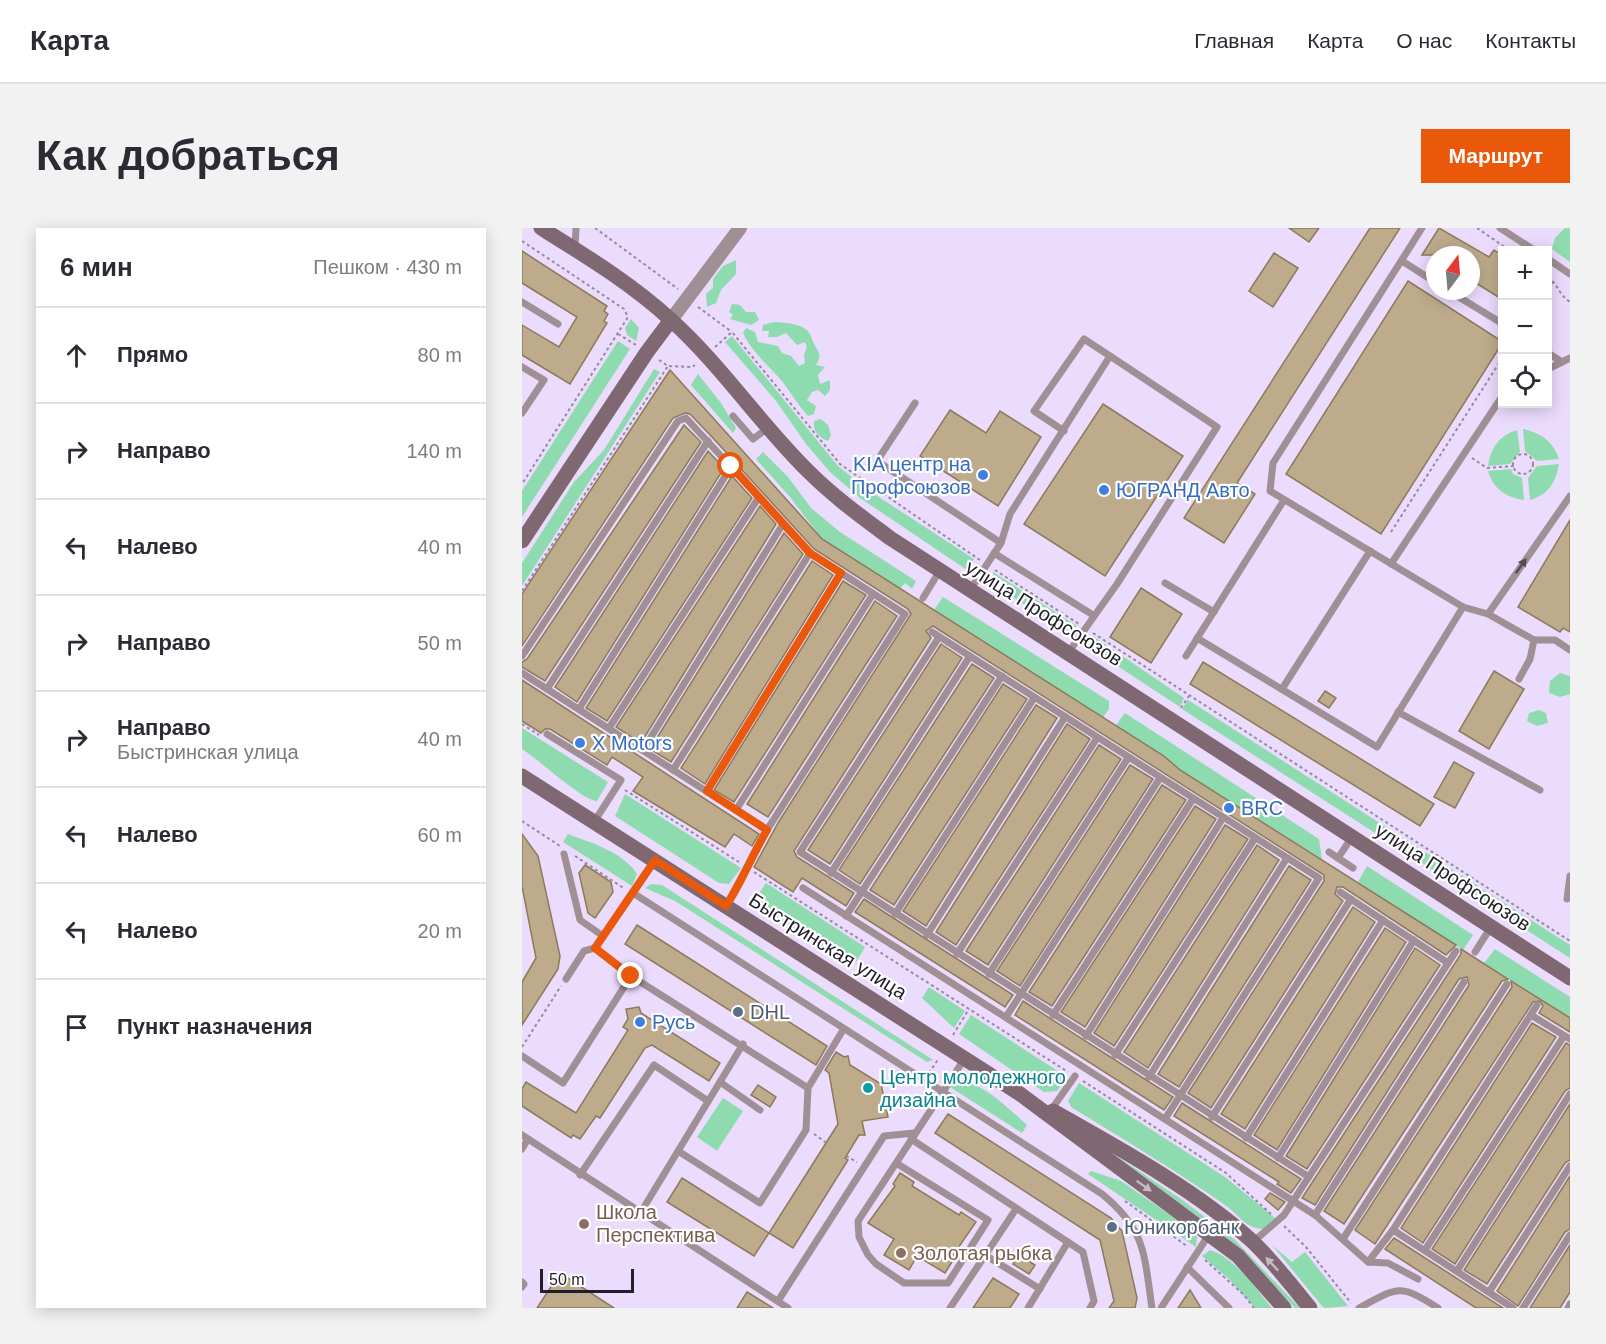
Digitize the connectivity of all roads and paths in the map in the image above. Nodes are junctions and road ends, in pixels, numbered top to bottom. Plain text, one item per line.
1 (542, 228) edge
2 (576, 228) edge
3 (595, 228) edge
4 (740, 228) edge
5 (1422, 228) edge
6 (1477, 228) edge
7 (1500, 228) edge
8 (522, 242) edge
9 (1503, 246) edge
10 (1528, 246) edge
11 (575, 249) junction
12 (1402, 261) junction
13 (1552, 262) edge
14 (1570, 274) edge
15 (1426, 276) edge
16 (1553, 281) edge
17 (690, 298) junction
18 (1464, 300) edge
19 (522, 302) edge
20 (1570, 302) edge
21 (671, 320) junction
22 (1498, 321) edge
23 (558, 324) dead end
24 (732, 332) junction
25 (706, 354) junction
26 (1550, 354) edge
27 (1110, 356) junction
28 (1570, 358) edge
29 (1562, 362) junction
30 (1498, 365) edge
31 (522, 367) edge
32 (1552, 367) edge
33 (1498, 402) edge
34 (915, 403) dead end
35 (522, 413) edge
36 (733, 416) dead end
37 (769, 427) junction
38 (1064, 431) junction
39 (708, 441) junction
40 (1448, 442) junction
41 (1464, 453) junction
42 (731, 466) junction
43 (1514, 466) junction
44 (522, 484) edge
45 (1570, 496) edge
46 (759, 497) junction
47 (1284, 500) junction
48 (783, 524) junction
49 (1391, 532) dead end
50 (522, 541) edge
51 (1001, 543) junction
52 (1370, 551) junction
53 (810, 553) junction
54 (994, 553) junction
55 (1391, 564) junction
56 (987, 565) junction
57 (939, 572) junction
58 (841, 573) junction
59 (1165, 583) dead end
60 (522, 591) edge
61 (970, 591) junction
62 (873, 594) junction
63 (923, 598) dead end
64 (1463, 607) junction
65 (1214, 612) junction
66 (1488, 614) junction
67 (1093, 615) junction
68 (1084, 628) junction
69 (932, 632) dead end
70 (939, 637) junction
71 (1197, 638) junction
72 (1534, 640) junction
73 (1570, 650) edge
74 (1068, 652) junction
75 (522, 656) edge
76 (970, 656) junction
77 (1186, 656) dead end
78 (522, 673) edge
79 (1002, 676) junction
80 (1519, 679) dead end
81 (547, 689) junction
82 (1282, 689) junction
83 (1189, 696) junction
84 (1034, 698) junction
85 (1181, 708) dead end
86 (579, 709) junction
87 (1398, 712) junction
88 (1065, 717) junction
89 (522, 724) edge
90 (609, 728) junction
91 (544, 735) joint
92 (1097, 738) junction
93 (643, 750) junction
94 (1128, 758) junction
95 (673, 770) junction
96 (522, 776) edge
97 (1160, 778) junction
98 (618, 785) junction
99 (1540, 790) dead end
100 (707, 791) junction
101 (1193, 799) junction
102 (736, 810) junction
103 (1223, 818) junction
104 (522, 821) edge
105 (594, 822) junction
106 (767, 830) junction
107 (1352, 837) junction
108 (1255, 838) junction
109 (563, 851) joint
110 (1329, 852) dead end
111 (573, 854) dead end
112 (1287, 858) junction
113 (1338, 858) junction
114 (655, 860) junction
115 (746, 867) junction
116 (1353, 868) dead end
117 (831, 873) junction
118 (1570, 876) edge
119 (802, 888) dead end
120 (1340, 892) dead end
121 (862, 893) junction
122 (633, 894) junction
123 (1569, 898) edge
124 (1351, 899) junction
125 (726, 906) junction
126 (895, 914) junction
127 (846, 916) junction
128 (1383, 920) junction
129 (1491, 927) junction
130 (927, 935) junction
131 (603, 936) junction
132 (1414, 940) junction
133 (1570, 941) edge
134 (595, 948) junction
135 (1456, 951) dead end
136 (1475, 952) dead end
137 (957, 954) junction
138 (1448, 963) junction
139 (989, 974) junction
140 (631, 976) junction
141 (1570, 978) edge
142 (566, 979) joint
143 (1464, 982) dead end
144 (1507, 984) dead end
145 (1022, 995) junction
146 (1537, 1005) dead end
147 (1531, 1015) junction
148 (1053, 1016) junction
149 (1006, 1017) junction
150 (843, 1030) junction
151 (1086, 1036) junction
152 (1567, 1038) edge
153 (743, 1044) junction
154 (522, 1047) edge
155 (1115, 1055) junction
156 (522, 1056) edge
157 (965, 1058) junction
158 (1075, 1076) junction
159 (1149, 1077) junction
160 (720, 1082) junction
161 (807, 1088) junction
162 (940, 1093) junction
163 (1020, 1094) junction
164 (1570, 1094) edge
165 (1180, 1096) junction
166 (708, 1101) junction
167 (760, 1110) dead end
168 (1052, 1110) junction
169 (1212, 1117) junction
170 (1165, 1119) junction
171 (807, 1130) junction
172 (912, 1136) junction
173 (525, 1137) edge
174 (1246, 1138) junction
175 (828, 1144) dead end
176 (522, 1149) edge
177 (678, 1151) junction
178 (1278, 1158) junction
179 (896, 1163) junction
180 (1570, 1166) edge
181 (580, 1175) junction
182 (1309, 1177) junction
183 (1293, 1201) junction
184 (1016, 1209) junction
185 (641, 1212) junction
186 (1315, 1215) junction
187 (1278, 1220) junction
188 (1393, 1230) junction
189 (1209, 1233) junction
190 (1570, 1235) edge
191 (1343, 1239) junction
192 (1068, 1242) junction
193 (1253, 1242) junction
194 (1425, 1250) junction
195 (985, 1255) junction
196 (1368, 1262) junction
197 (1187, 1267) junction
198 (1457, 1271) junction
199 (1418, 1279) dead end
200 (522, 1282) edge
201 (522, 1287) edge
202 (1040, 1289) junction
203 (1489, 1292) junction
204 (778, 1301) junction
205 (788, 1308) edge
206 (950, 1308) edge
207 (1028, 1308) edge
208 (1090, 1308) edge
209 (1152, 1308) edge
210 (1161, 1308) edge
211 (1228, 1308) edge
212 (1284, 1308) edge
213 (1310, 1308) edge
214 (1357, 1308) edge
215 (1438, 1308) edge
216 (1514, 1308) edge
217 (1523, 1308) edge

1 - 11 main road, улица Профсоюзов
2 - 11 lane
3 - 17 path
4 - 17 street
5 - 12 lane
6 - 9 path
7 - 10 lane
8 - 44 path
11 - 21 main road, улица Профсоюзов
12 - 15 lane
12 - 47 lane
13 - 14 lane
16 - 20 path
17 - 21 street
17 - 24 path
18 - 22 lane
19 - 23 lane
21 - 25 main road, улица Профсоюзов
21 - 50 main road
24 - 25 path
24 - 56 path
25 - 37 main road, улица Профсоюзов
25 - 60 path
26 - 29 lane
27 - 38 lane
27 - 38 lane
27 - 67 lane
28 - 29 lane
29 - 32 lane
30 - 40 path
31 - 35 lane
33 - 41 lane
34 - 51 lane
36 - 37 lane
37 - 57 main road, улица Профсоюзов
38 - 51 lane
39 - 42 lane
39 - 75 lane
39 - 81 lane
40 - 41 path
40 - 49 path
41 - 43 path
41 - 55 lane
42 - 46 lane
42 - 86 lane
43 - 43 path
66 -> 45 lane
46 - 48 lane
46 - 90 lane
47 - 52 lane
47 - 65 lane
48 - 53 lane
48 - 93 lane
51 - 54 lane
52 - 55 lane
52 - 82 lane
53 - 58 lane
53 - 95 lane
54 - 56 lane
54 - 67 lane
55 - 64 lane
56 - 61 lane
56 - 68 path
57 - 61 main road, улица Профсоюзов
57 - 63 lane
58 - 62 lane
58 - 100 lane
59 - 65 lane
61 - 74 main road, улица Профсоюзов
62 - 102 lane
62 - 106 lane
64 - 66 lane
64 - 87 lane
65 - 71 lane
66 - 72 lane
67 - 68 lane
68 - 74 lane
68 - 83 path
69 - 70 lane
70 - 76 lane
70 - 117 lane
71 - 77 lane
71 - 82 lane
72 - 73 lane
72 - 80 lane
74 - 107 main road, улица Профсоюзов
76 - 79 lane
76 - 117 lane
78 - 81 lane
79 - 84 lane
79 - 121 lane
81 - 86 lane
82 - 87 lane
83 - 85 path
83 - 133 path
84 - 88 lane
84 - 126 lane
86 - 90 lane
87 - 99 lane
88 - 92 lane
88 - 130 lane
89 - 91 path
90 - 93 lane
91 - 98 lane
92 - 94 lane
92 - 137 lane
93 - 95 lane
94 - 97 lane
94 - 139 lane
95 - 100 lane
96 - 105 main road, Быстринская улица
97 - 101 lane
97 - 145 lane
98 - 105 lane
98 - 115 path
100 - 102 lane
101 - 103 lane
101 - 148 lane
102 - 106 lane
103 - 108 lane
103 - 151 lane
104 - 109 path
105 - 114 main road, Быстринская улица
106 - 115 lane
107 - 113 lane
107 - 129 main road, улица Профсоюзов
108 - 112 lane
108 - 155 lane
109 - 131 lane
110 - 113 lane
111 - 122 path
112 - 159 lane
112 - 165 lane
113 - 116 lane
114 - 122 lane
114 - 125 main road, Быстринская улица
115 - 125 lane
115 - 158 path
117 - 121 lane
118 - 123 lane
119 - 127 lane
120 - 124 lane
121 - 126 lane
121 - 127 lane
122 - 131 lane
122 - 150 lane
124 - 128 lane
124 - 169 lane
125 - 157 main road, Быстринская улица
126 - 130 lane
127 - 149 lane
128 - 132 lane
128 - 174 lane
129 - 136 lane
129 - 141 main road, улица Профсоюзов
130 - 137 lane
131 - 134 lane
132 - 138 lane
132 - 178 lane
134 - 140 lane
134 - 142 lane
135 - 138 lane
137 - 139 lane
138 - 182 lane
139 - 145 lane
140 - 153 lane
140 - 156 lane
142 - 154 path
143 - 186 lane
144 - 191 lane
145 - 148 lane
145 - 149 lane
146 - 147 lane
147 - 152 lane
147 - 188 lane
148 - 151 lane
149 - 170 lane
150 - 161 lane
150 - 162 lane
151 - 155 lane
152 - 194 lane
153 - 160 lane
153 - 161 lane
155 - 159 lane
157 - 162 lane
157 - 163 main road, Быстринская улица
158 - 168 lane
158 - 187 path
159 - 165 lane
160 - 166 lane
160 - 167 lane
161 - 171 lane
162 - 172 lane
162 - 209 lane
163 - 168 main road, Быстринская улица
163 -> 189 main road, Быстринская улица
164 - 198 lane
165 - 169 lane
165 - 170 lane
166 - 177 lane
166 - 181 lane
168 - 193 main road, Быстринская улица
169 - 174 lane
170 - 183 lane
171 - 175 path
171 - 177 lane
172 - 179 lane
172 - 184 lane
172 - 204 lane
173 - 176 lane
173 - 181 lane
174 - 178 lane
177 - 185 lane
178 - 182 lane
179 - 179 lane
180 - 203 lane
181 - 185 lane
182 - 183 lane
183 - 186 lane
183 - 187 lane
184 - 192 lane
184 - 195 lane
185 - 204 lane
186 - 191 lane
187 - 193 lane
187 - 214 path
188 - 194 lane
188 - 196 lane
189 - 197 lane
189 - 212 main road, Быстринская улица
190 - 217 lane
191 - 196 lane
192 - 202 lane
192 - 208 lane
213 -> 193 main road, Быстринская улица
194 - 198 lane
195 - 202 lane
195 - 206 lane
196 - 199 lane
197 - 210 lane
197 - 211 lane
198 - 203 lane
200 - 201 lane
202 - 207 lane
203 - 216 lane
204 - 205 lane
214 - 215 lane

